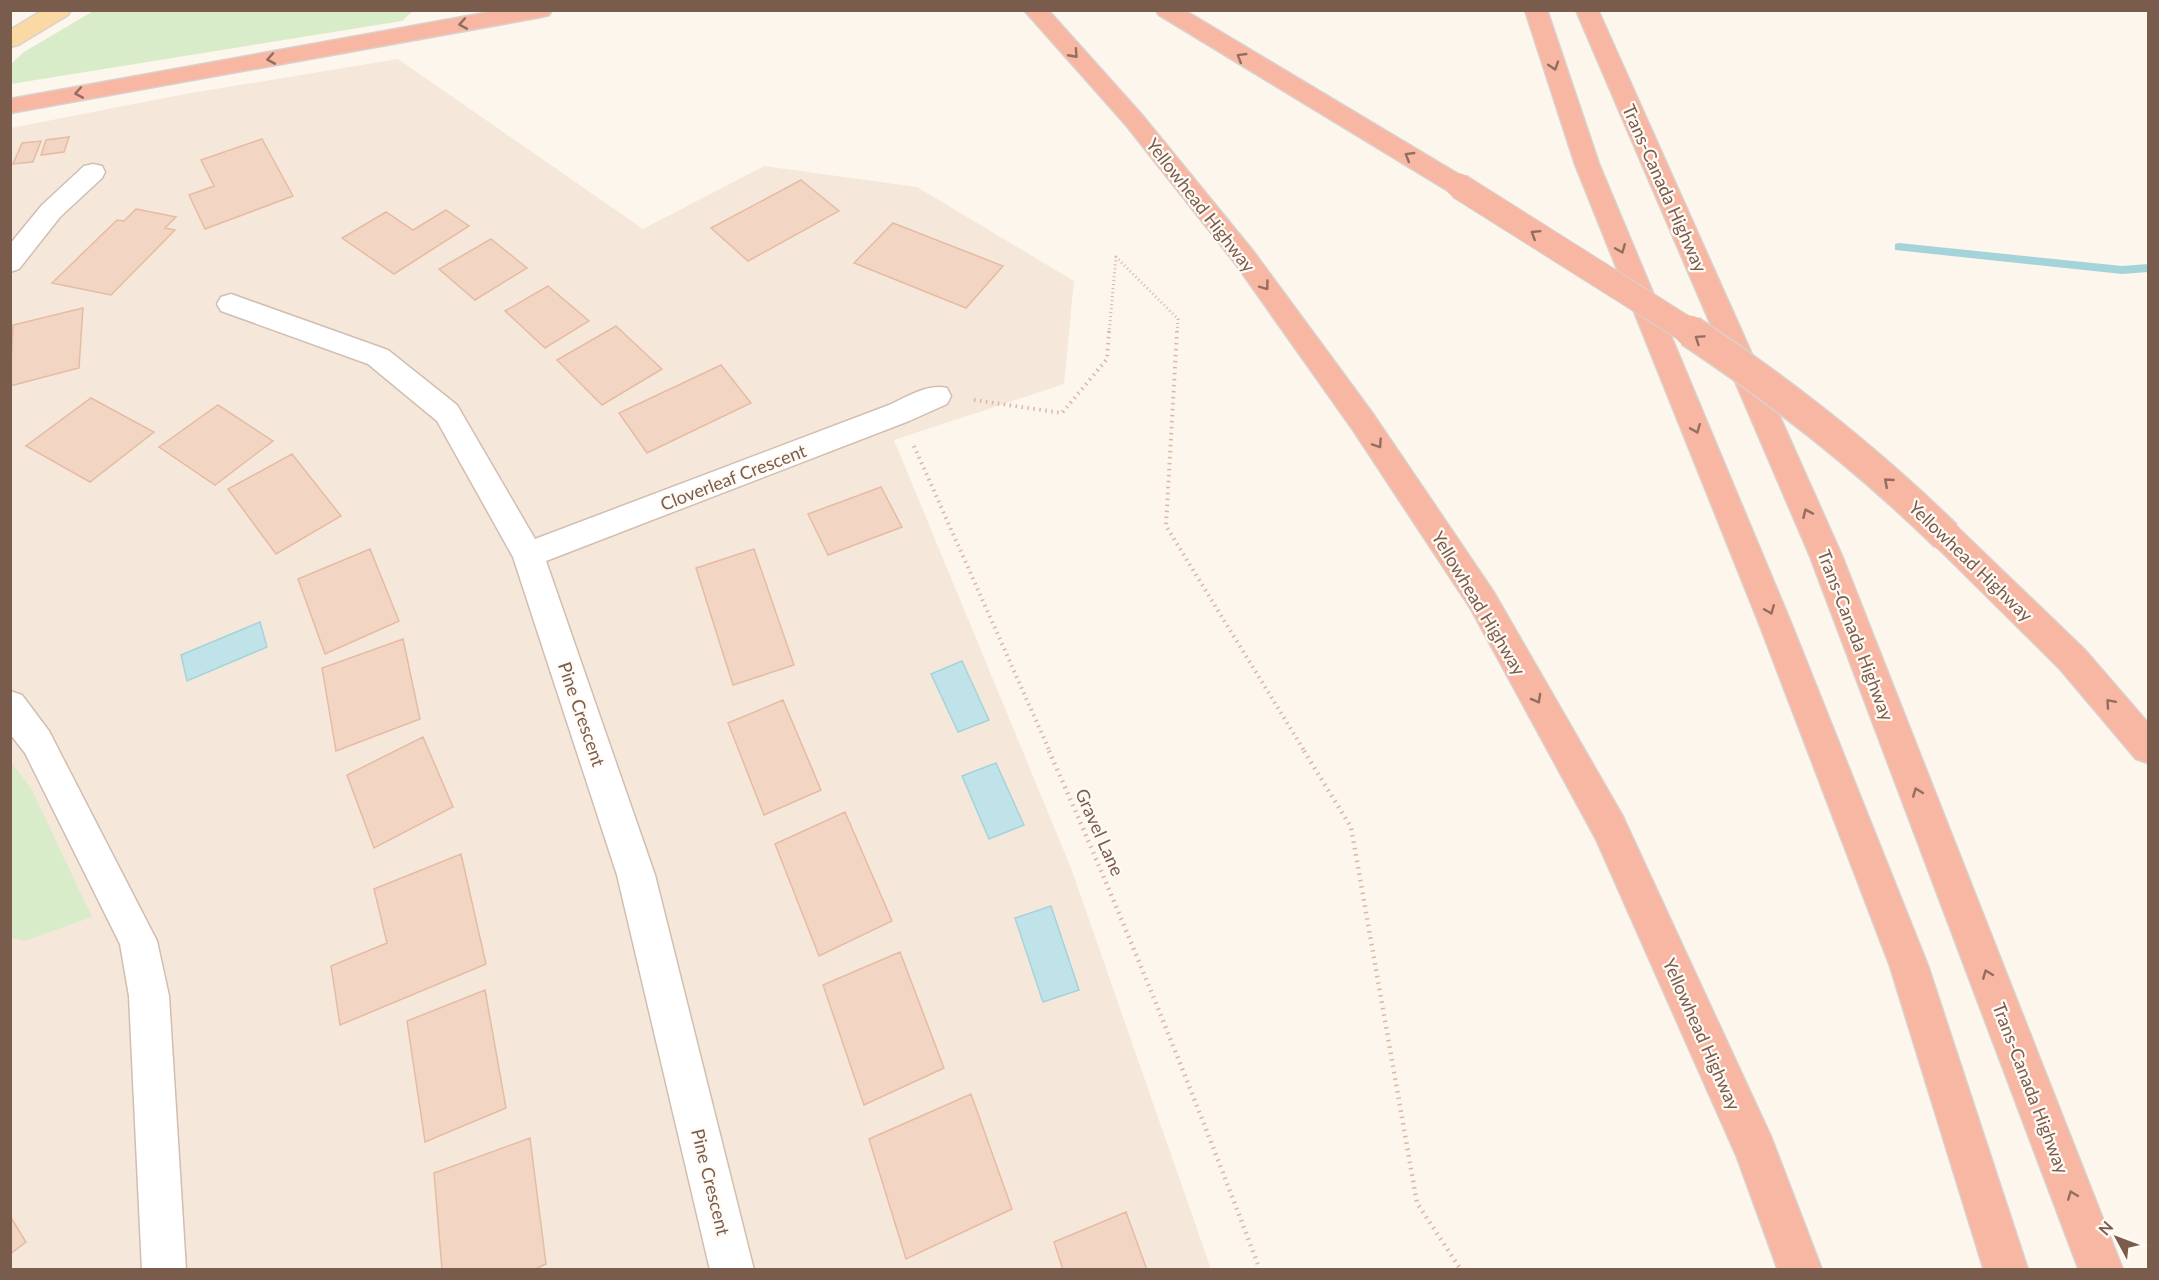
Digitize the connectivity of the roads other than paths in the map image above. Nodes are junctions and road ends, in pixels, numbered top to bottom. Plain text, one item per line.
1 (19, 10) edge
2 (60, 10) edge
3 (541, 10) edge
4 (1035, 10) edge
5 (1167, 10) edge
6 (1536, 10) edge
7 (1587, 10) edge
8 (10, 15) edge
9 (10, 39) edge
10 (10, 106) edge
11 (93, 172) dead end
12 (10, 263) edge
13 (231, 304) dead end
14 (937, 396) road end
15 (528, 555) junction
16 (10, 706) edge
17 (2148, 748) edge
18 (164, 1269) edge
19 (732, 1269) edge
20 (1800, 1269) edge
21 (2006, 1269) edge
22 (2101, 1269) edge

1 - 8 main road
2 - 9 main road
3 -> 10 highway
4 -> 20 highway, Yellowhead Highway
17 -> 5 highway, Yellowhead Highway, bridge
6 -> 21 highway
22 -> 7 highway, Trans-Canada Highway
11 - 12 street
13 - 15 street, Pine Crescent
14 - 15 street, Cloverleaf Crescent
15 - 19 street, Pine Crescent
16 - 18 street

